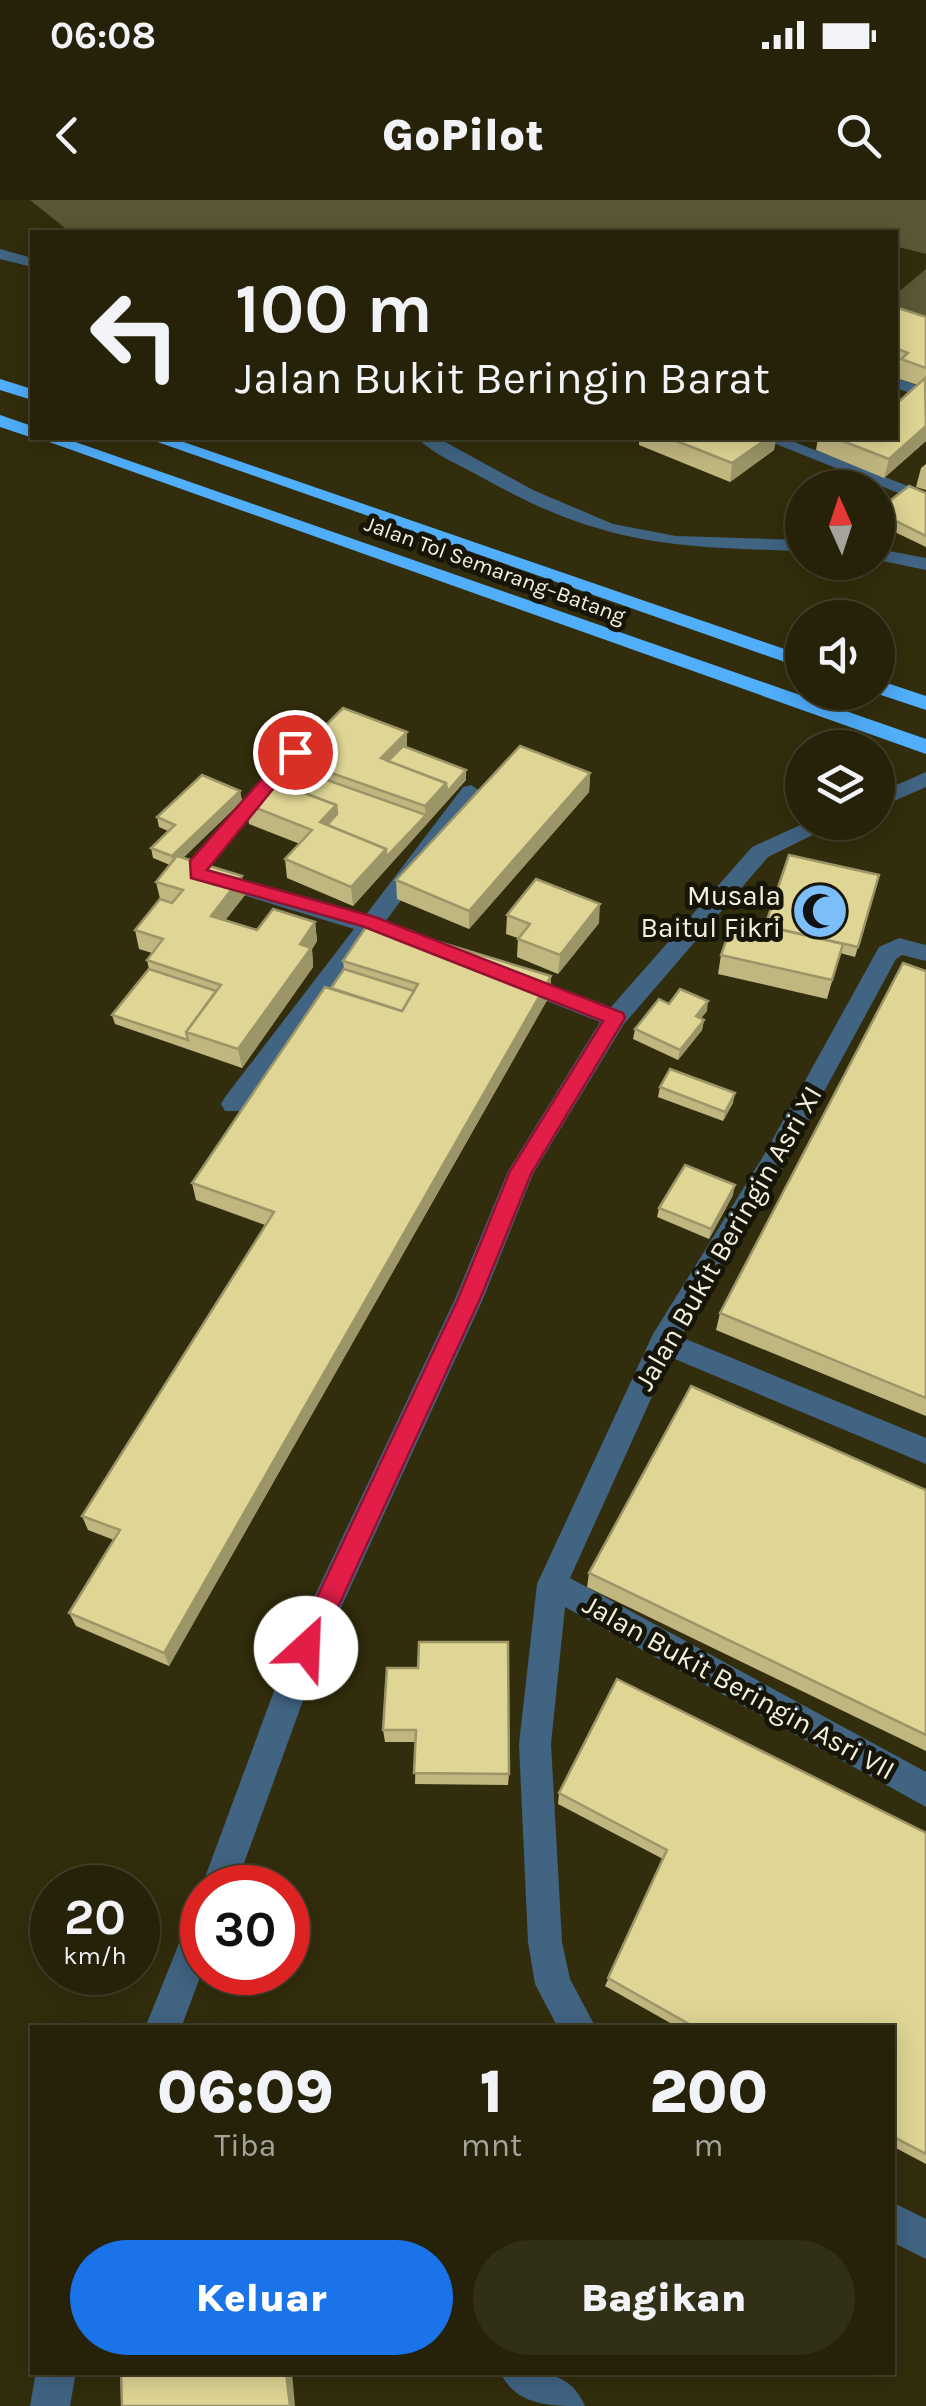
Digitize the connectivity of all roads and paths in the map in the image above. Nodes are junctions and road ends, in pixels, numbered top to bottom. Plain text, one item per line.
1 (0, 254) edge
2 (30, 262) edge
3 (0, 384) edge
4 (898, 384) edge
5 (926, 393) edge
6 (30, 394) edge
7 (0, 421) edge
8 (30, 431) edge
9 (53, 440) edge
10 (162, 440) edge
11 (430, 440) edge
12 (775, 440) edge
13 (926, 499) edge
14 (785, 546) edge
15 (895, 558) edge
16 (926, 564) edge
17 (785, 656) edge
18 (895, 693) edge
19 (926, 704) edge
20 (926, 747) edge
21 (295, 752) edge
22 (926, 779) edge
23 (471, 792) edge
24 (895, 793) edge
25 (787, 840) edge
26 (368, 921) junction
27 (422, 942) edge
28 (926, 953) edge
29 (492, 970) edge
30 (616, 1018) junction
31 (234, 1104) dead end
32 (663, 1342) junction
33 (926, 1451) edge
34 (552, 1584) junction
35 (926, 1790) edge
36 (226, 1865) edge
37 (180, 1984) edge
38 (164, 2025) edge
39 (576, 2025) edge
40 (895, 2223) edge
41 (926, 2240) edge
42 (55, 2375) edge
43 (524, 2375) edge
44 (50, 2406) edge
45 (566, 2406) edge

1 - 2 street
3 - 6 highway
4 - 5 street
7 - 8 highway
9 - 20 highway, Jalan Tol Semarang–Batang
10 - 17 highway, Jalan Tol Semarang–Batang
11 - 14 street
12 - 13 street
15 - 16 street
18 - 19 highway
21 - 26 street
22 - 24 street
23 - 26 street
25 - 30 street
26 - 27 street
26 - 31 street
28 - 32 street, Jalan Bukit Beringin Asri XI
29 - 30 street
30 - 36 street
32 - 33 street
32 - 34 street, Jalan Bukit Beringin Asri XI
34 - 35 street, Jalan Bukit Beringin Asri VII
34 - 39 street, Jalan Bukit Beringin Asri XI
37 - 38 street
40 - 41 street
42 - 44 street
43 - 45 street

